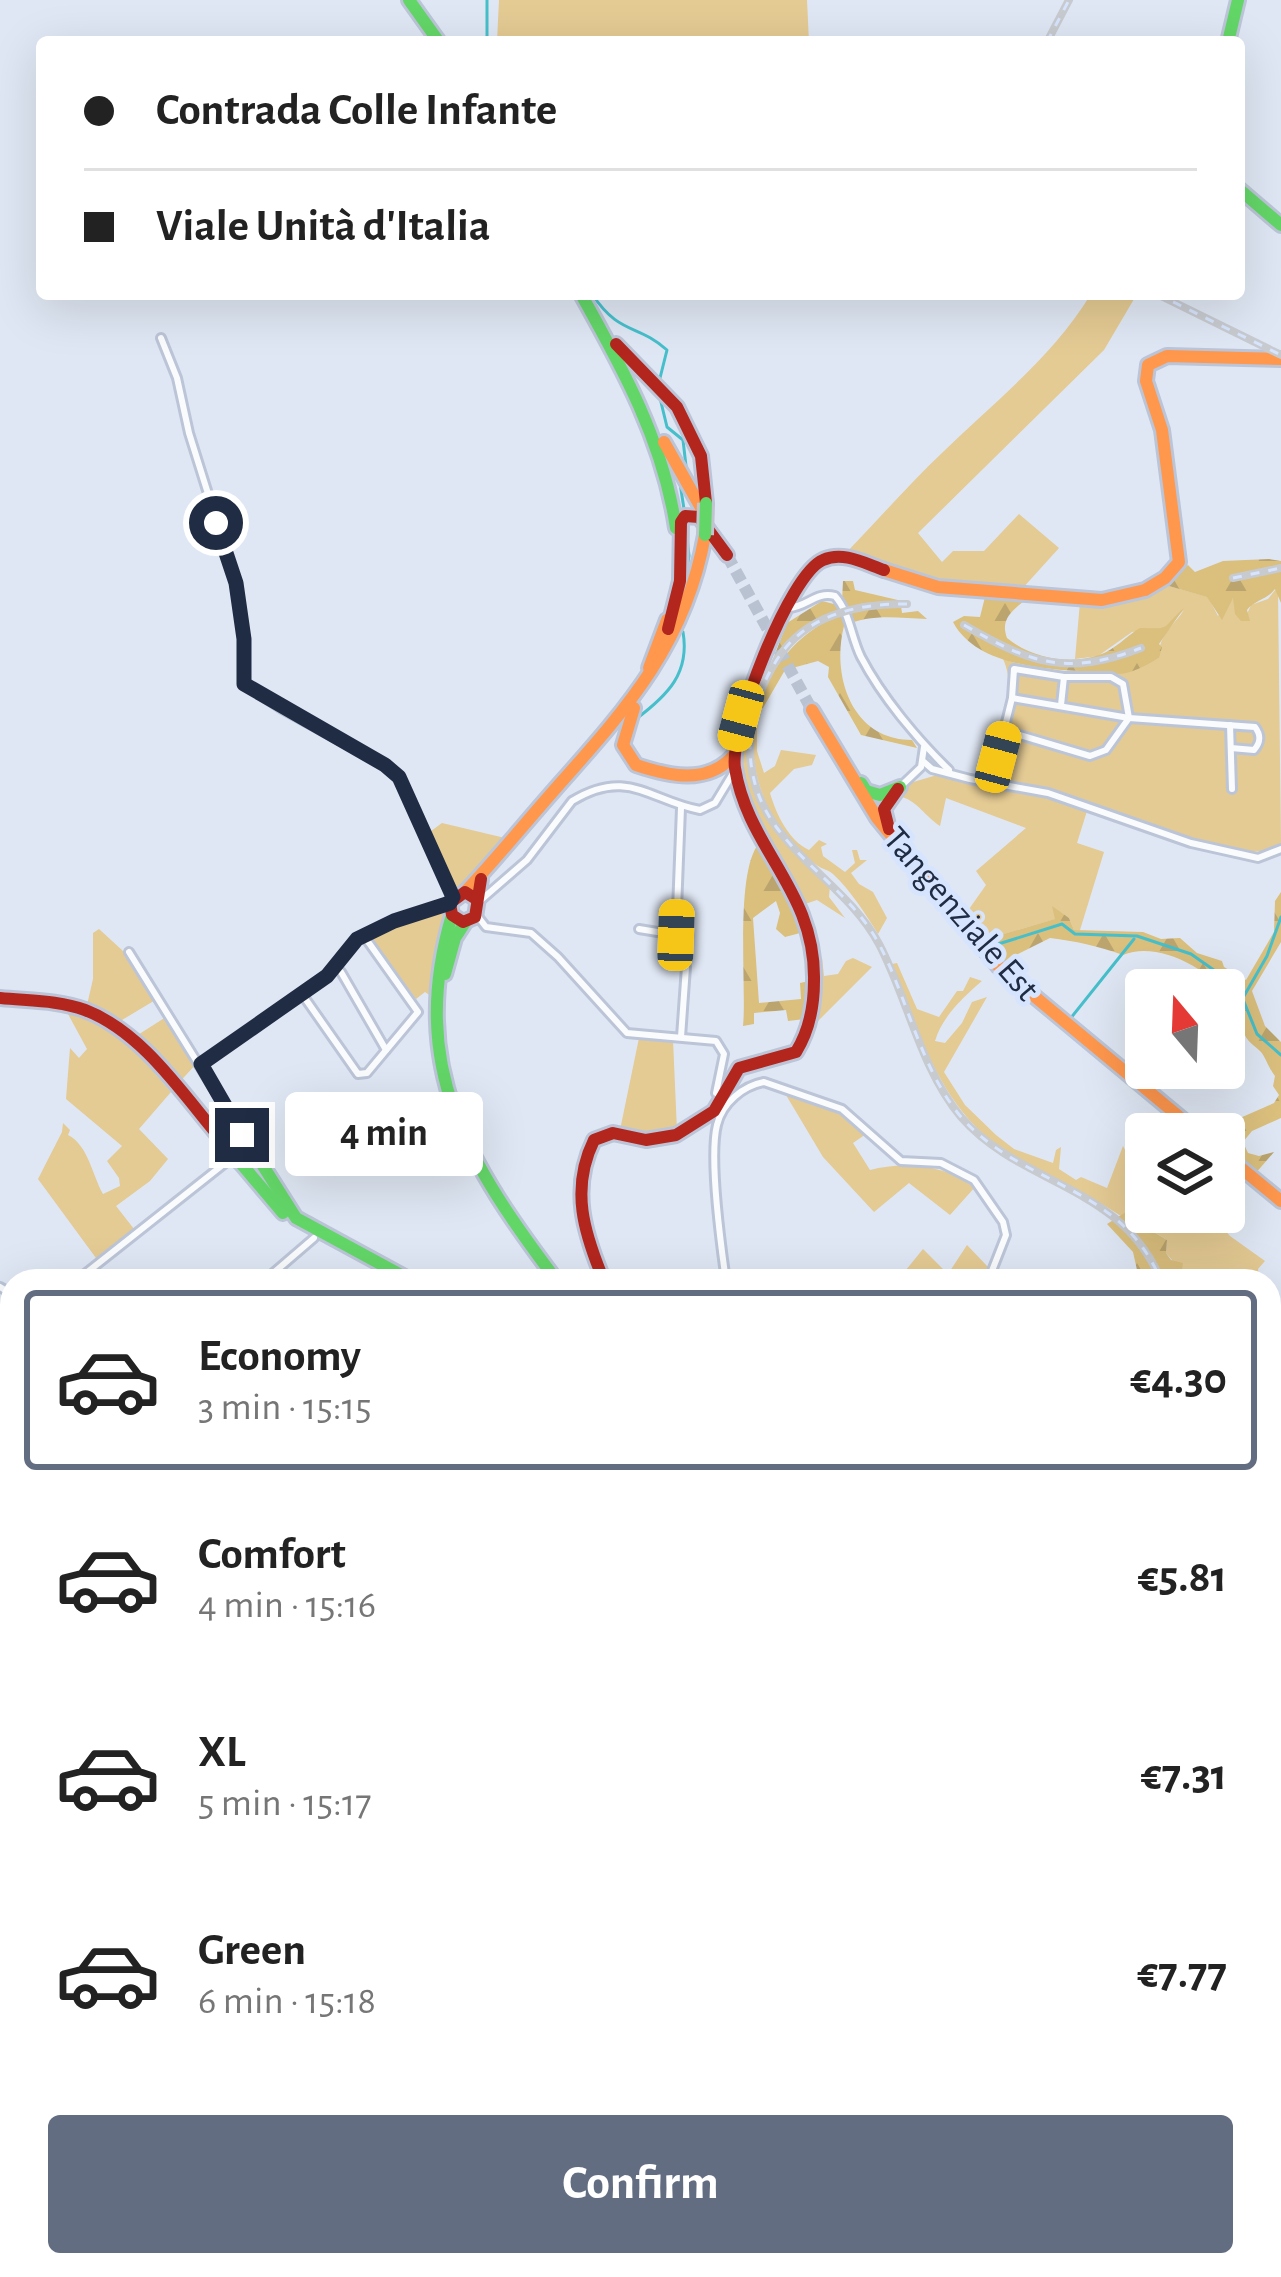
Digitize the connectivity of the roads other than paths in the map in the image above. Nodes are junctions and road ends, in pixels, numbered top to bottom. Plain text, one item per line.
1 (409, 0) edge
2 (1238, 0) edge
3 (434, 36) edge
4 (1229, 36) edge
5 (1245, 194) edge
6 (1281, 225) edge
7 (584, 300) edge
8 (585, 300) edge
9 (161, 338) dead end
10 (1281, 359) edge
11 (631, 383) junction
12 (789, 608) junction
13 (649, 677) junction
14 (1064, 677) junction
15 (638, 691) junction
16 (1012, 698) junction
17 (1061, 705) junction
18 (812, 710) tunnel mouth
19 (1129, 718) junction
20 (1230, 725) junction
21 (1005, 731) junction
22 (923, 742) junction
23 (1231, 748) junction
24 (924, 762) junction
25 (734, 763) junction
26 (942, 768) junction
27 (848, 770) junction
28 (906, 782) junction
29 (991, 783) junction
30 (1232, 789) dead end
31 (681, 807) junction
32 (891, 836) junction
33 (1281, 849) edge
34 (463, 901) junction
35 (472, 920) junction
36 (639, 928) dead end
37 (676, 935) junction
38 (364, 936) junction
39 (129, 952) dead end
40 (334, 967) junction
41 (302, 994) junction
42 (0, 998) edge
43 (438, 1004) junction
44 (681, 1037) junction
45 (386, 1050) junction
46 (201, 1064) junction
47 (716, 1093) dead end
48 (1175, 1113) edge
49 (240, 1151) junction
50 (1245, 1171) edge
51 (1281, 1201) edge
52 (314, 1238) junction
53 (91, 1269) edge
54 (278, 1269) edge
55 (374, 1269) edge
56 (390, 1269) edge
57 (548, 1269) edge
58 (600, 1269) edge
59 (724, 1269) edge
60 (993, 1269) edge

1 - 3 main road
2 - 4 main road
5 - 6 main road
7 - 11 main road
8 - 13 main road, bridge
9 - 34 street
10 - 12 main road
11 - 13 main road
11 - 15 main road
12 - 22 street
12 - 25 main road
13 - 15 main road
13 - 25 main road
14 - 16 street
14 - 17 street
14 - 19 street
15 - 34 main road
16 - 17 street
16 - 21 street
17 - 19 street
18 - 27 main road, Tangenziale Est
19 - 20 street
19 - 21 street
20 - 23 street
20 - 23 street
21 - 29 street
22 - 24 street
22 - 26 street
23 - 30 street
24 - 26 street
24 - 28 street
25 - 31 street
25 - 58 main road
26 - 28 street
26 - 29 street
27 - 28 main road
27 - 32 main road, Tangenziale Est
28 - 32 main road
29 - 33 street
31 - 34 street
31 - 37 street
32 - 48 main road, Tangenziale Est
34 - 35 main road
34 - 35 main road
34 - 38 street
34 - 43 main road
35 - 43 main road
35 - 44 street
36 - 37 street
37 - 44 street
38 - 40 street
38 - 45 street
39 - 46 street
40 - 41 street
40 - 45 street
41 - 45 street
41 - 46 street
42 - 49 main road
43 - 57 main road
44 - 47 street
46 - 49 street
49 - 52 main road
49 - 53 street
49 - 56 main road
50 - 51 main road
52 - 54 street
52 - 55 main road
59 - 60 street

